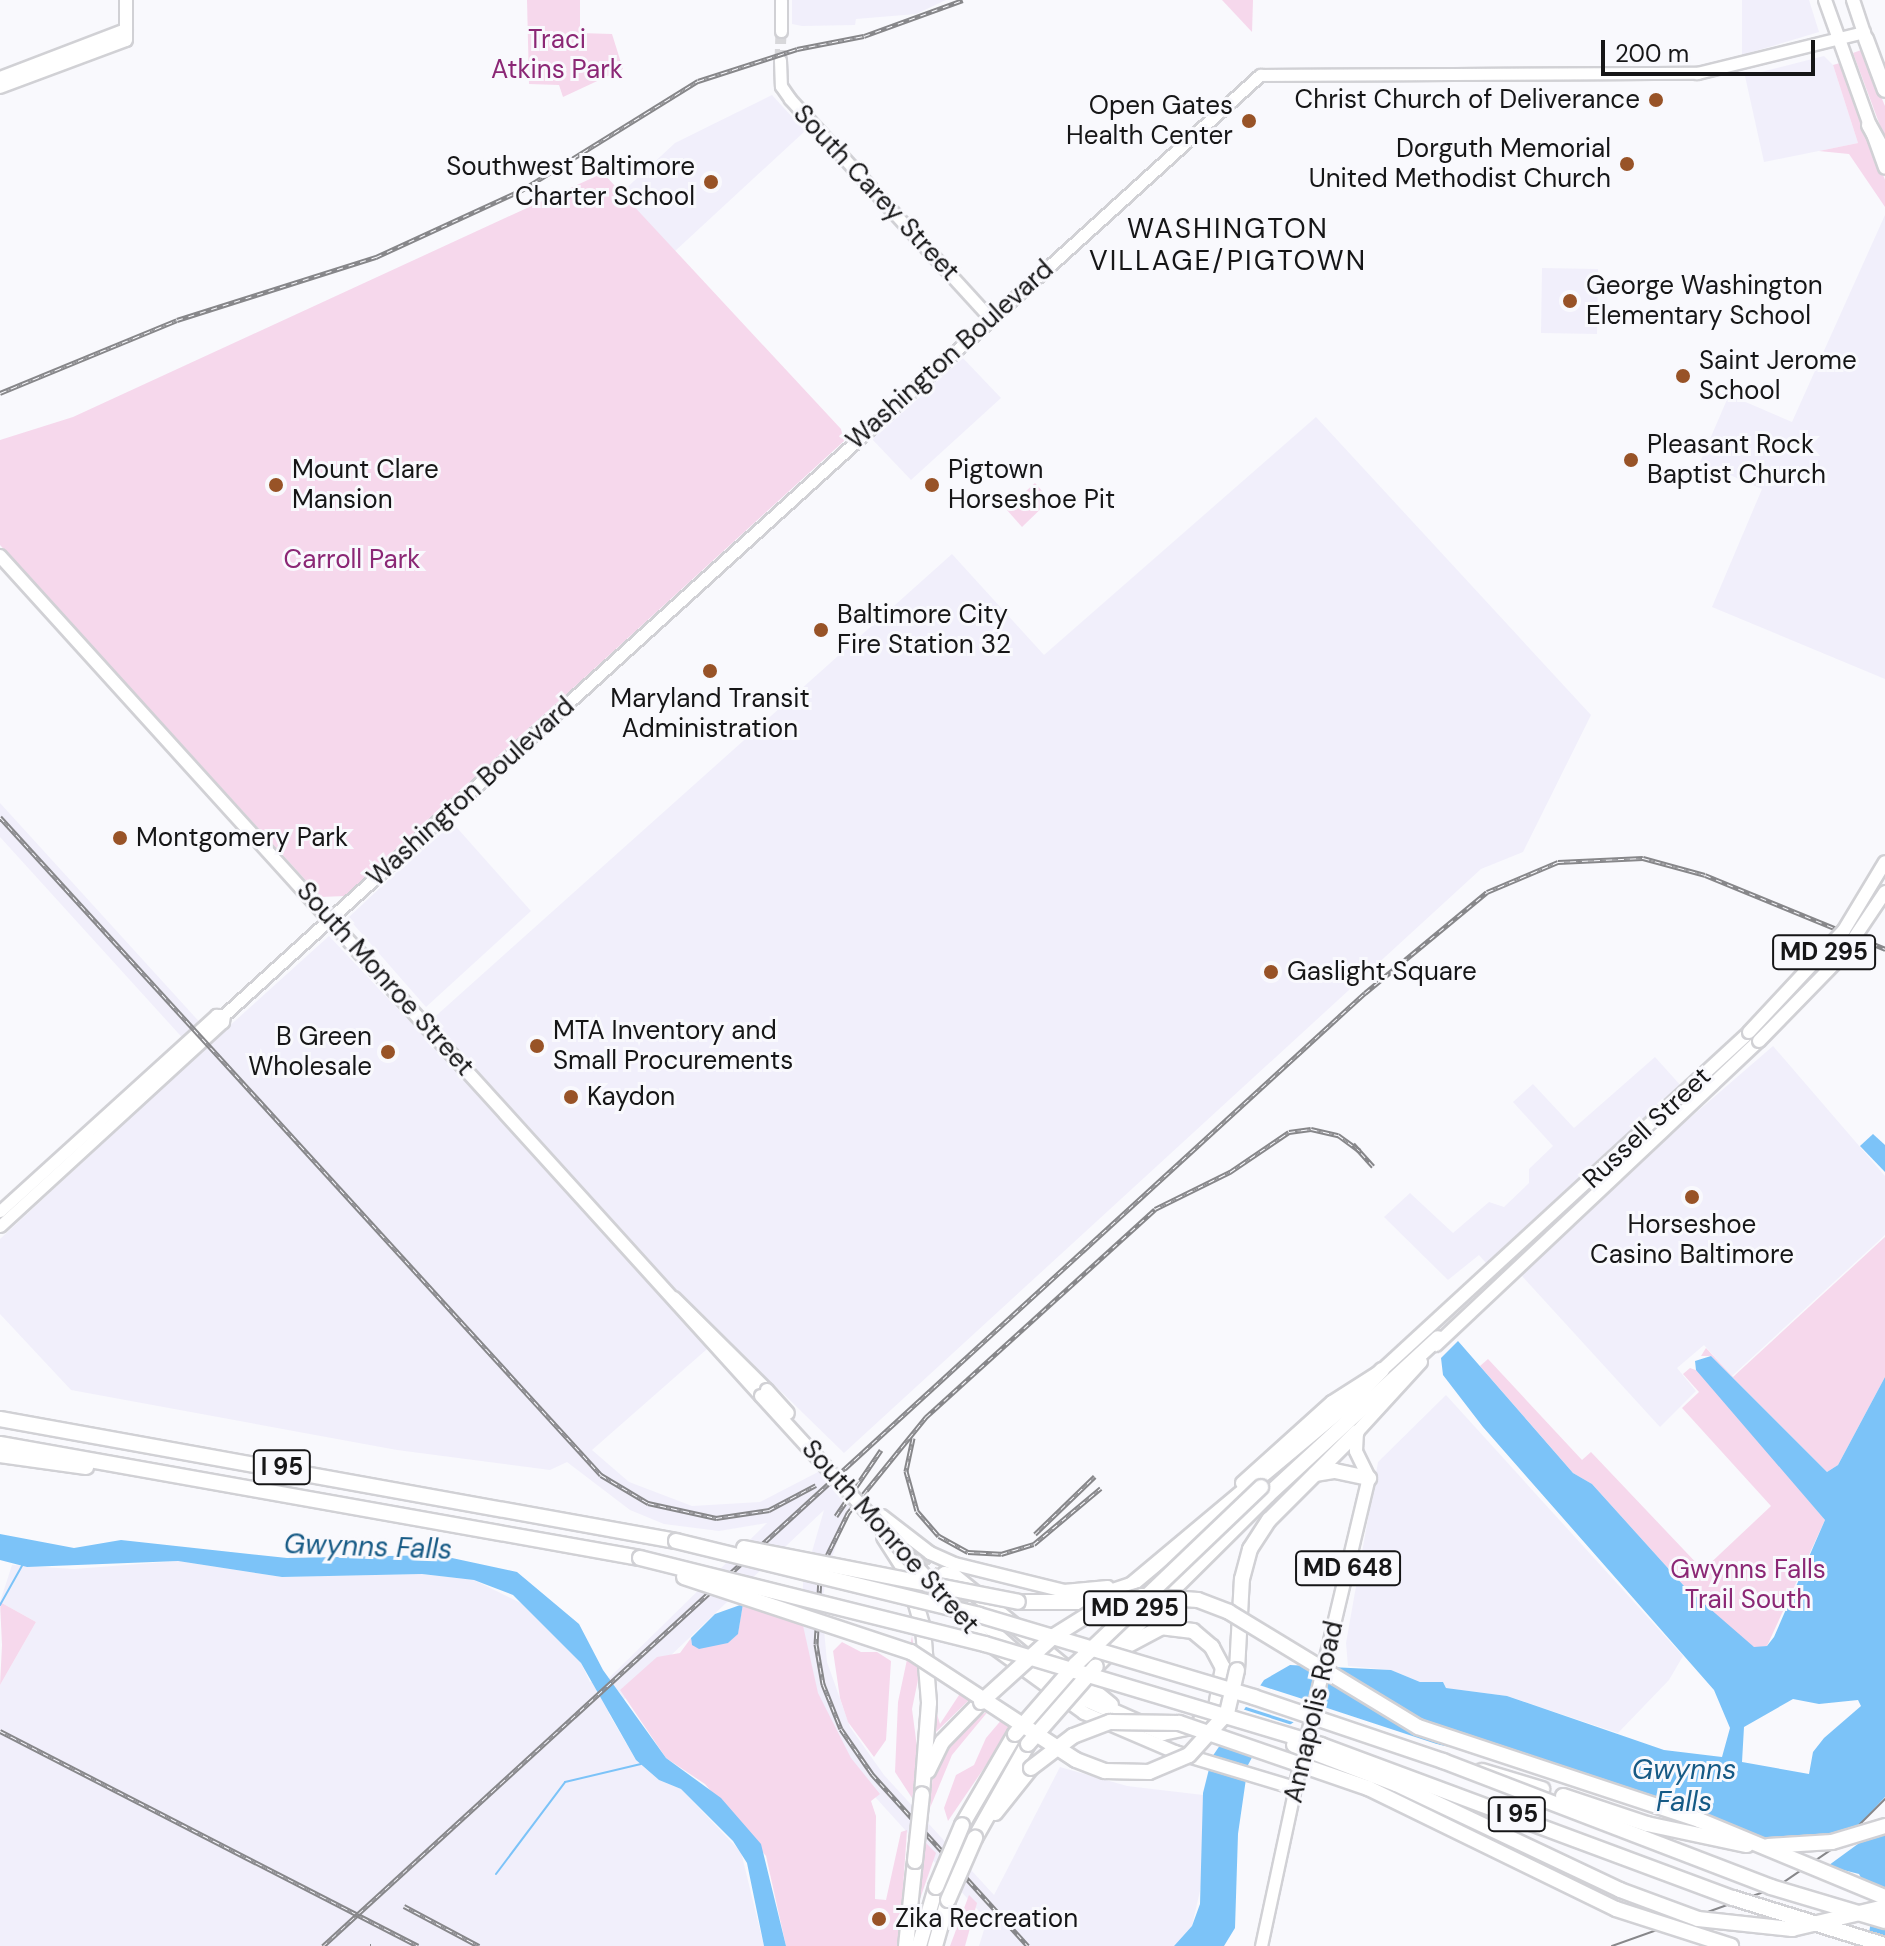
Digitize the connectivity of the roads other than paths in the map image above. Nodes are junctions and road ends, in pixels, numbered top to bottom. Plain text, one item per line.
1 (126, 0) edge
2 (781, 0) edge
3 (1825, 0) edge
4 (1853, 0) edge
5 (781, 31) tunnel mouth
6 (126, 35) junction
7 (1865, 35) junction
8 (1840, 41) junction
9 (780, 60) tunnel mouth
10 (0, 78) edge
11 (0, 87) edge
12 (1885, 90) edge
13 (1869, 125) junction
14 (1885, 154) edge
15 (1885, 168) edge
16 (990, 318) junction
17 (0, 556) edge
18 (1885, 862) edge
19 (1885, 892) edge
20 (331, 918) junction
21 (224, 1015) junction
22 (1754, 1037) junction
23 (0, 1211) edge
24 (0, 1226) edge
25 (1438, 1338) junction
26 (1382, 1370) junction
27 (764, 1393) junction
28 (0, 1419) edge
29 (1357, 1432) junction
30 (0, 1444) edge
31 (0, 1455) edge
32 (146, 1470) junction
33 (1315, 1474) junction
34 (1369, 1478) junction
35 (1261, 1488) junction
36 (865, 1510) junction
37 (882, 1516) junction
38 (676, 1541) junction
39 (640, 1558) junction
40 (919, 1558) tunnel mouth
41 (928, 1587) dead end
42 (967, 1615) junction
43 (1096, 1666) junction
44 (1147, 1691) junction
45 (1074, 1694) joint
46 (1142, 1732) junction
47 (1443, 1761) junction
48 (1295, 1788) junction
49 (922, 1794) junction
50 (1885, 1826) edge
51 (975, 1838) junction
52 (1885, 1897) edge
53 (1885, 1907) edge
54 (1885, 1921) edge
55 (1885, 1945) edge
56 (906, 1946) edge
57 (919, 1946) edge
58 (935, 1946) edge
59 (1261, 1946) edge
60 (1731, 1946) edge

1 - 6 main road
2 - 5 main road
3 - 8 main road
4 - 7 main road
6 - 10 main road
6 - 11 main road
7 - 8 main road, Washington Boulevard
7 - 12 highway
8 - 13 main road
8 - 16 main road, Washington Boulevard
9 - 16 main road, South Carey Street
13 - 14 highway
13 - 15 main road
16 - 20 main road, Washington Boulevard
17 - 20 main road, South Monroe Street
18 - 22 main road, Russell Street / MD 295, bridge
19 - 22 main road, Russell Street / MD 295, bridge
20 - 21 main road, Washington Boulevard
20 - 27 main road, South Monroe Street
21 - 23 main road, Washington Boulevard
21 - 24 main road, Washington Boulevard
22 - 25 main road, MD 295
22 - 26 main road, Russell Street / MD 295
25 - 29 main road
25 - 35 highway, MD 295
26 - 35 highway, MD 295
26 - 37 main road, Russell Street
27 - 36 main road, South Monroe Street, bridge
27 - 37 main road, South Monroe Street, bridge
28 - 38 highway, I 95
29 - 33 highway
29 - 34 main road
30 - 32 highway, I 95
31 - 32 highway
32 - 39 highway, I 95
33 - 34 highway
33 - 39 highway, bridge
34 - 48 main road, Annapolis Road / MD 648, bridge
35 - 38 highway, bridge
35 - 43 highway, MD 295, bridge
35 - 57 highway, MD 295, bridge
36 - 42 main road, South Monroe Street, bridge
36 - 49 highway, bridge
37 - 40 main road, South Monroe Street
38 - 47 highway, I 95, bridge
39 - 44 highway, I 95, bridge
41 - 46 highway
42 - 45 main road, South Monroe Street
42 - 46 main road, South Monroe Street
43 - 46 highway, bridge
43 - 51 highway, MD 295, bridge
44 - 53 highway, bridge
44 - 55 highway, I 95, bridge
45 - 46 highway
46 - 48 main road, South Monroe Street
47 - 50 highway, bridge
47 - 54 highway, I 95, bridge
48 - 59 main road, Annapolis Road / MD 648
49 - 52 highway, bridge
49 - 56 highway, bridge
51 - 58 highway, MD 295, bridge
51 - 60 highway, bridge

